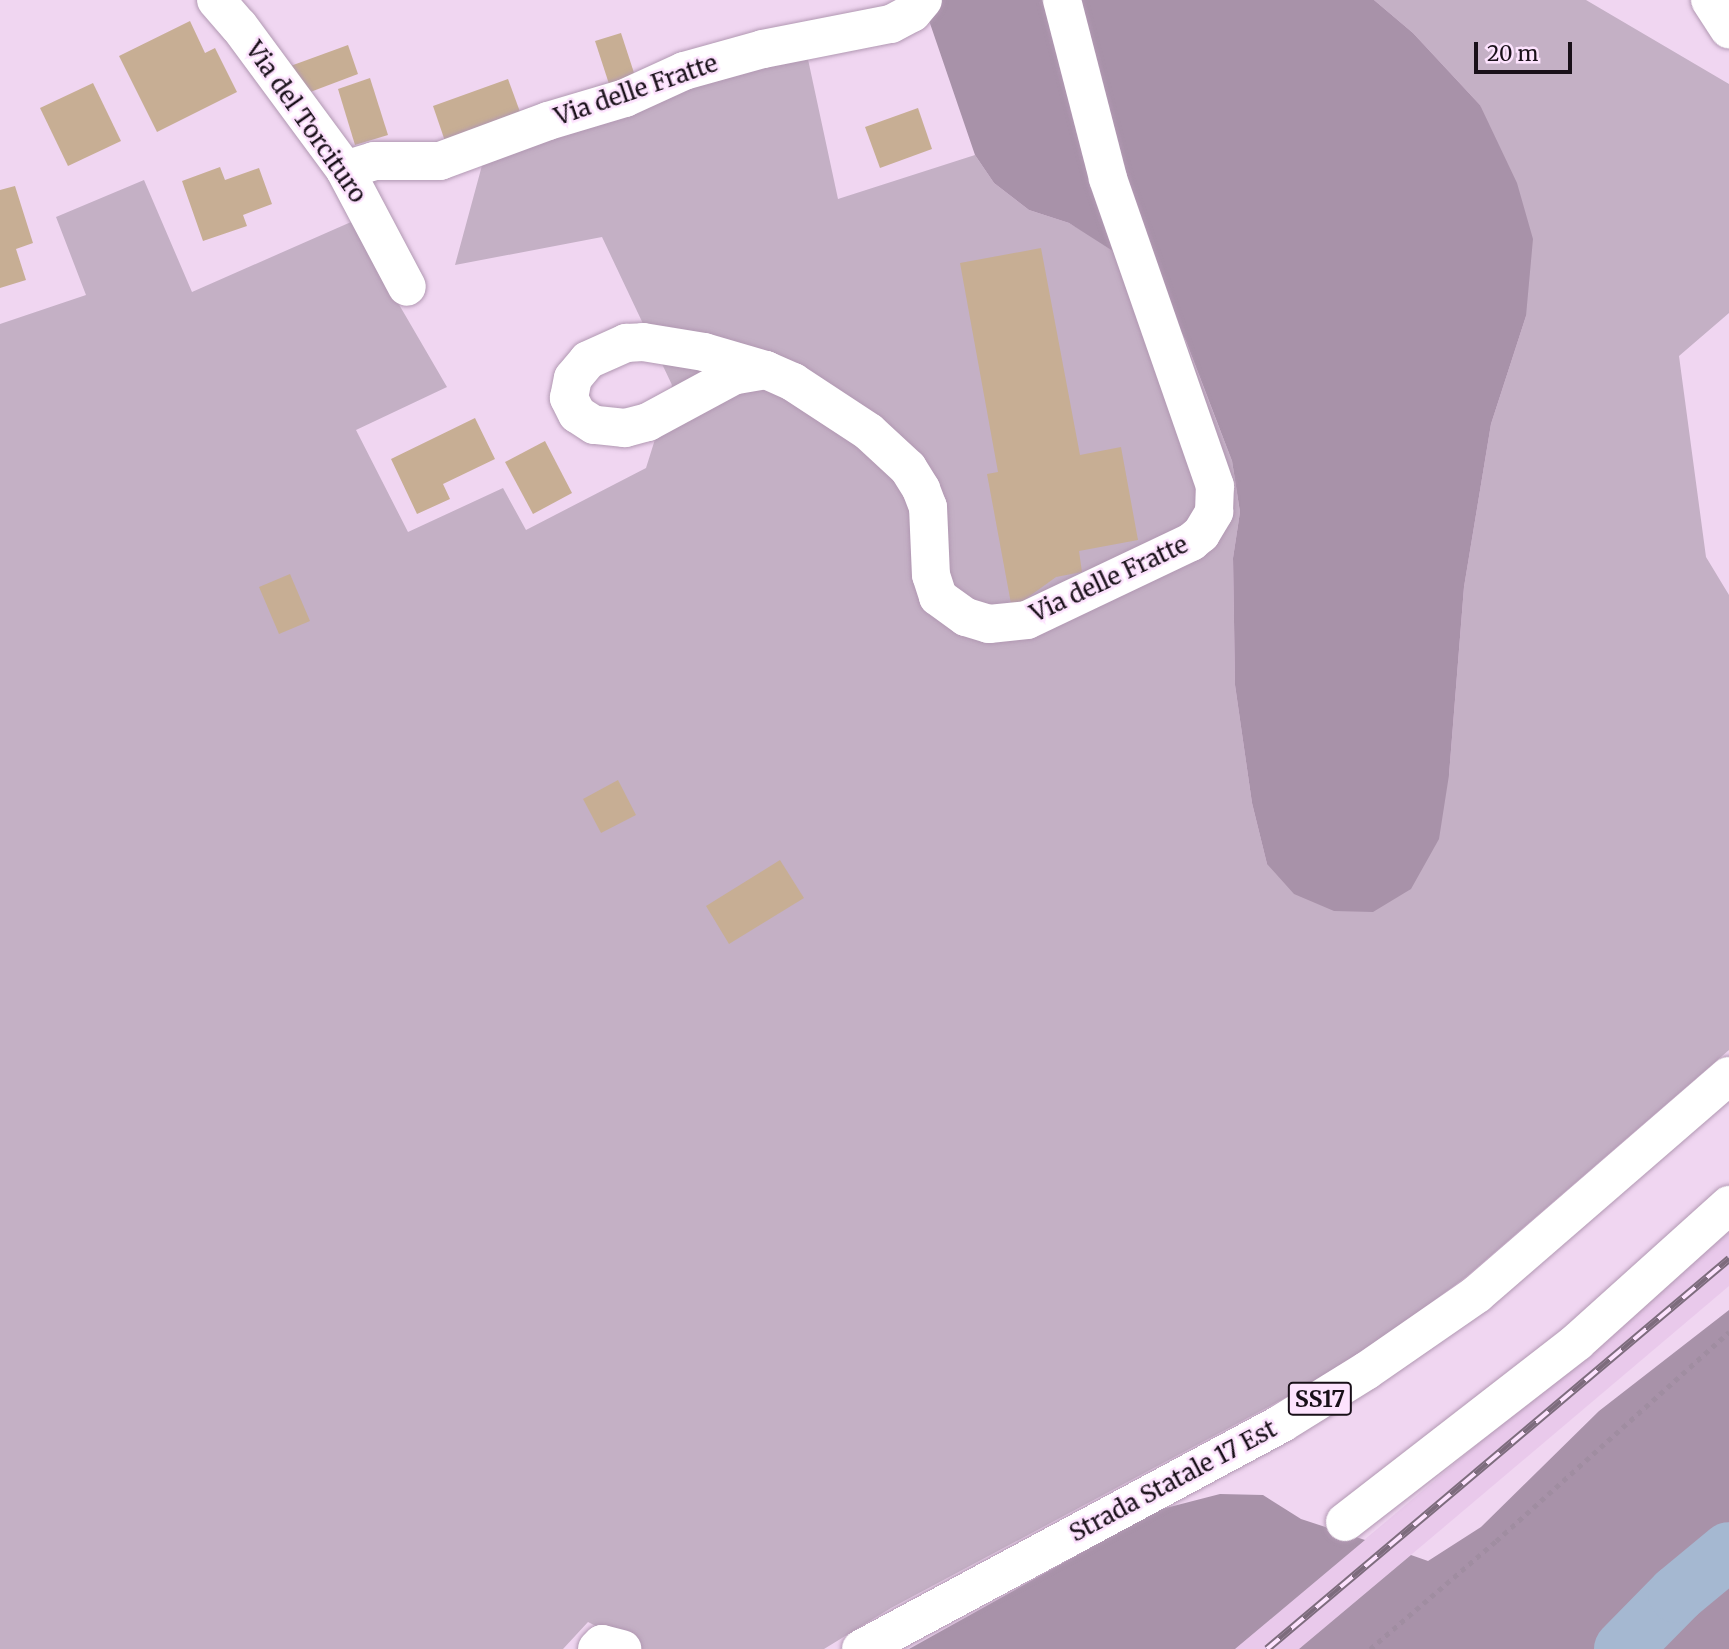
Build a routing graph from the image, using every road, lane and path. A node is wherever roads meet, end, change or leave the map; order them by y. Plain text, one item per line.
1 (216, 0) edge
2 (923, 0) edge
3 (1062, 0) edge
4 (1710, 0) edge
5 (1729, 29) edge
6 (345, 170) junction
7 (407, 287) dead end
8 (766, 370) dead end
9 (1729, 1076) edge
10 (1729, 1205) edge
11 (1729, 1332) edge
12 (1345, 1522) dead end
13 (597, 1649) edge
14 (622, 1649) edge
15 (861, 1649) edge
16 (1370, 1649) edge

1 - 6 street, Via del Torcituro
2 - 6 street, Via delle Fratte
3 - 8 street, Via delle Fratte
4 - 5 street
6 - 7 street, Via del Torcituro
9 - 15 street, Strada Statale 17 Est / SS17
10 - 12 street
11 - 16 path
13 - 14 street

